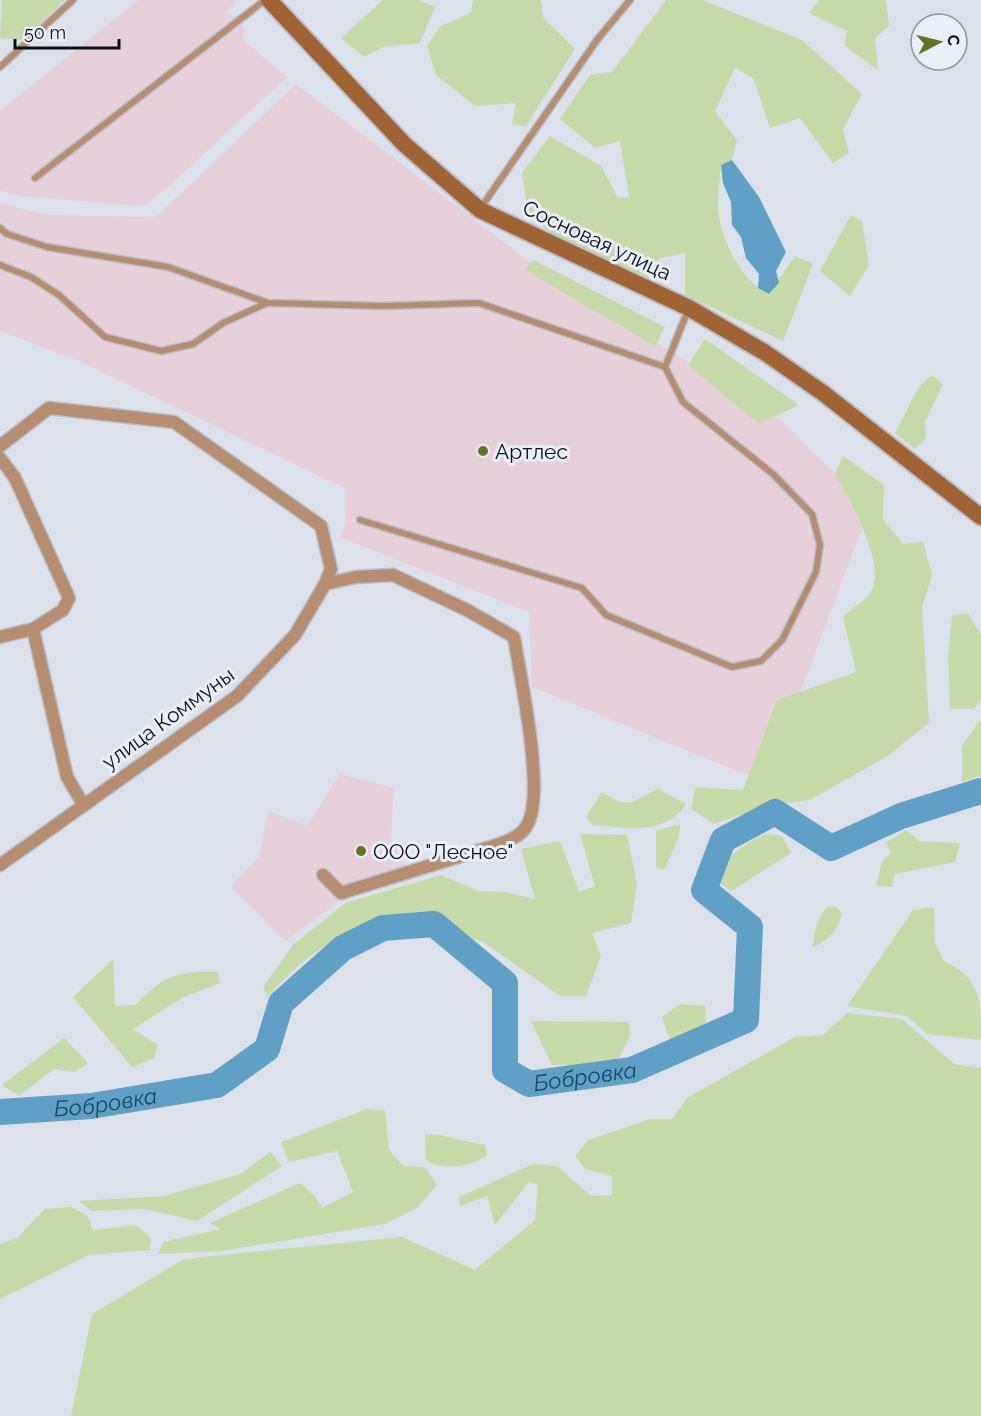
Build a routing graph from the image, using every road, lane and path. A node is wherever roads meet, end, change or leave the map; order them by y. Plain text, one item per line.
1 (73, 0) edge
2 (267, 0) edge
3 (630, 0) edge
4 (0, 67) edge
5 (34, 178) dead end
6 (480, 210) junction
7 (0, 228) edge
8 (0, 266) edge
9 (268, 303) junction
10 (689, 308) junction
11 (665, 367) junction
12 (0, 446) edge
13 (0, 458) edge
14 (981, 517) edge
15 (360, 520) dead end
16 (326, 584) junction
17 (33, 629) junction
18 (0, 638) edge
19 (83, 804) junction
20 (0, 865) edge
21 (323, 875) dead end

1 - 4 lane
2 - 5 lane
2 - 6 street, Сосновая улица
3 - 6 lane
6 - 10 street, Сосновая улица
7 - 9 lane
8 - 9 lane
9 - 11 lane
10 - 11 lane
10 - 14 street, Сосновая улица
11 - 15 lane
12 - 16 street
13 - 17 street
16 - 19 street, улица Коммуны
16 - 21 street
17 - 18 street
17 - 19 street
19 - 20 street, улица Коммуны

